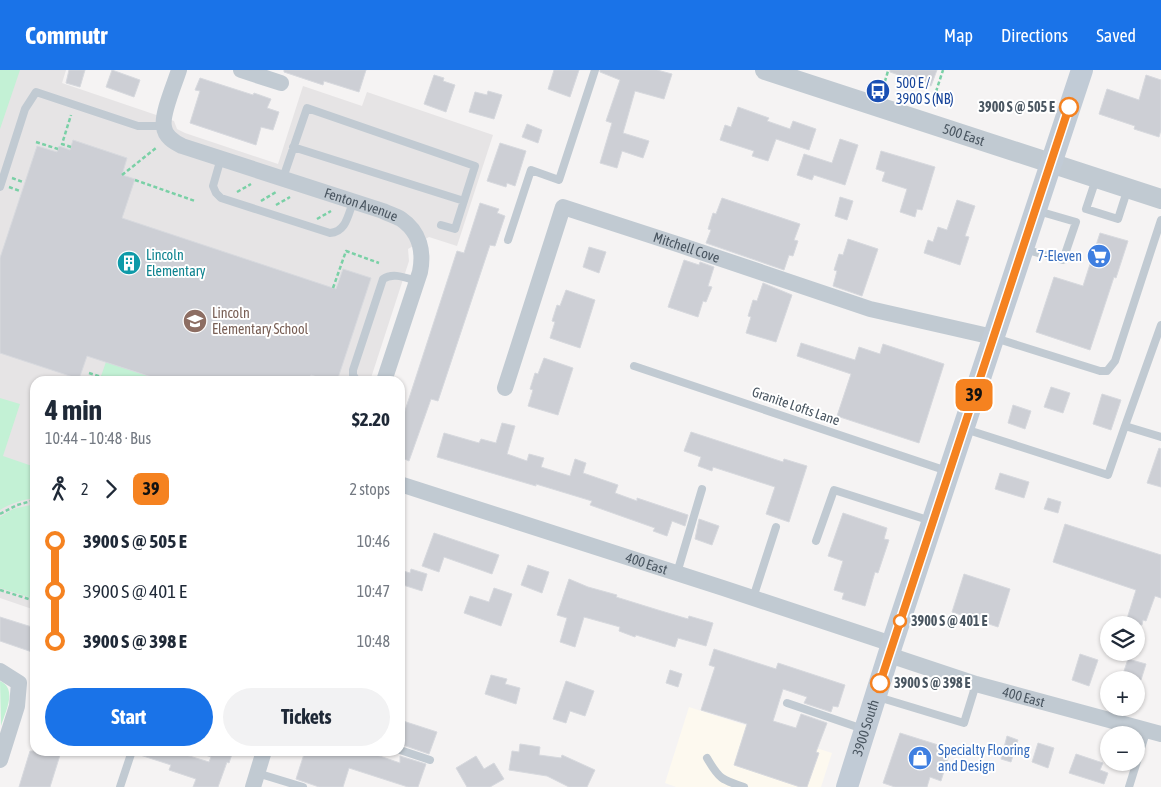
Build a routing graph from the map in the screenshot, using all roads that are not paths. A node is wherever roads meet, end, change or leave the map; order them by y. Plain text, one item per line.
1 (179, 70) edge
2 (241, 70) edge
3 (595, 70) edge
4 (765, 70) edge
5 (1082, 70) edge
6 (282, 83) dead end
7 (163, 126) junction
8 (294, 147) junction
9 (221, 158) junction
10 (1050, 163) junction
11 (283, 178) junction
12 (1096, 178) junction
13 (0, 187) edge
14 (1128, 188) junction
15 (1161, 199) edge
16 (464, 201) junction
17 (353, 202) junction
18 (1086, 209) junction
19 (1035, 210) junction
20 (1161, 220) edge
21 (1076, 222) junction
22 (441, 225) dead end
23 (508, 240) dead end
24 (1022, 248) junction
25 (417, 281) junction
26 (1161, 325) edge
27 (993, 337) junction
28 (634, 366) dead end
29 (354, 376) edge
30 (386, 376) edge
31 (505, 388) dead end
32 (1125, 426) junction
33 (963, 429) junction
34 (1161, 437) edge
35 (949, 472) junction
36 (405, 486) edge
37 (702, 489) dead end
38 (933, 522) junction
39 (776, 527) dead end
40 (816, 541) dead end
41 (677, 573) junction
42 (754, 598) junction
43 (890, 650) junction
44 (0, 671) edge
45 (976, 684) junction
46 (876, 697) junction
47 (787, 703) dead end
48 (865, 730) junction
49 (1154, 732) edge
50 (405, 752) edge
51 (130, 756) edge
52 (262, 756) edge
53 (707, 758) dead end
54 (0, 760) edge
55 (430, 760) dead end
56 (255, 780) edge
57 (120, 787) edge
58 (303, 787) edge
59 (744, 787) edge
60 (847, 787) edge
61 (1129, 787) edge

1 - 7 street
2 - 6 street
3 - 23 lane
4 - 10 street, 500 East
5 - 10 main road, 3900 South
7 - 9 street, Fenton Avenue
7 - 13 lane
8 - 11 lane
8 - 16 lane
8 - 16 lane
9 - 11 street, Fenton Avenue
9 - 17 lane
10 - 12 street, 500 East
10 - 19 main road, 3900 South
11 - 17 street, Fenton Avenue
12 - 14 street, 500 East
12 - 18 lane
14 - 15 street, 500 East
14 - 18 lane
16 - 22 lane
17 - 25 street, Fenton Avenue
18 - 21 lane
19 - 21 lane
19 - 24 main road, 3900 South
20 - 27 lane
21 - 24 lane
24 - 27 main road, 3900 South
25 - 29 lane
25 - 30 street, Fenton Avenue
26 - 32 lane
27 - 31 street, Mitchell Cove
27 - 33 main road, 3900 South
28 - 35 lane, Granite Lofts Lane
32 - 33 lane
32 - 34 lane
33 - 35 main road, 3900 South
35 - 38 main road, 3900 South
36 - 41 street, 400 East
37 - 41 lane
38 - 40 lane
38 - 43 main road, 3900 South
39 - 42 lane
41 - 42 street, 400 East
42 - 43 street, 400 East
43 - 45 street, 400 East
43 - 46 main road, 3900 South
44 - 54 street
45 - 46 lane
45 - 49 street, 400 East
46 - 48 main road, 3900 South
47 - 48 lane
48 - 60 main road, 3900 South
49 - 61 lane
50 - 55 lane
51 - 57 lane
52 - 56 street
53 - 59 lane
56 - 58 lane

